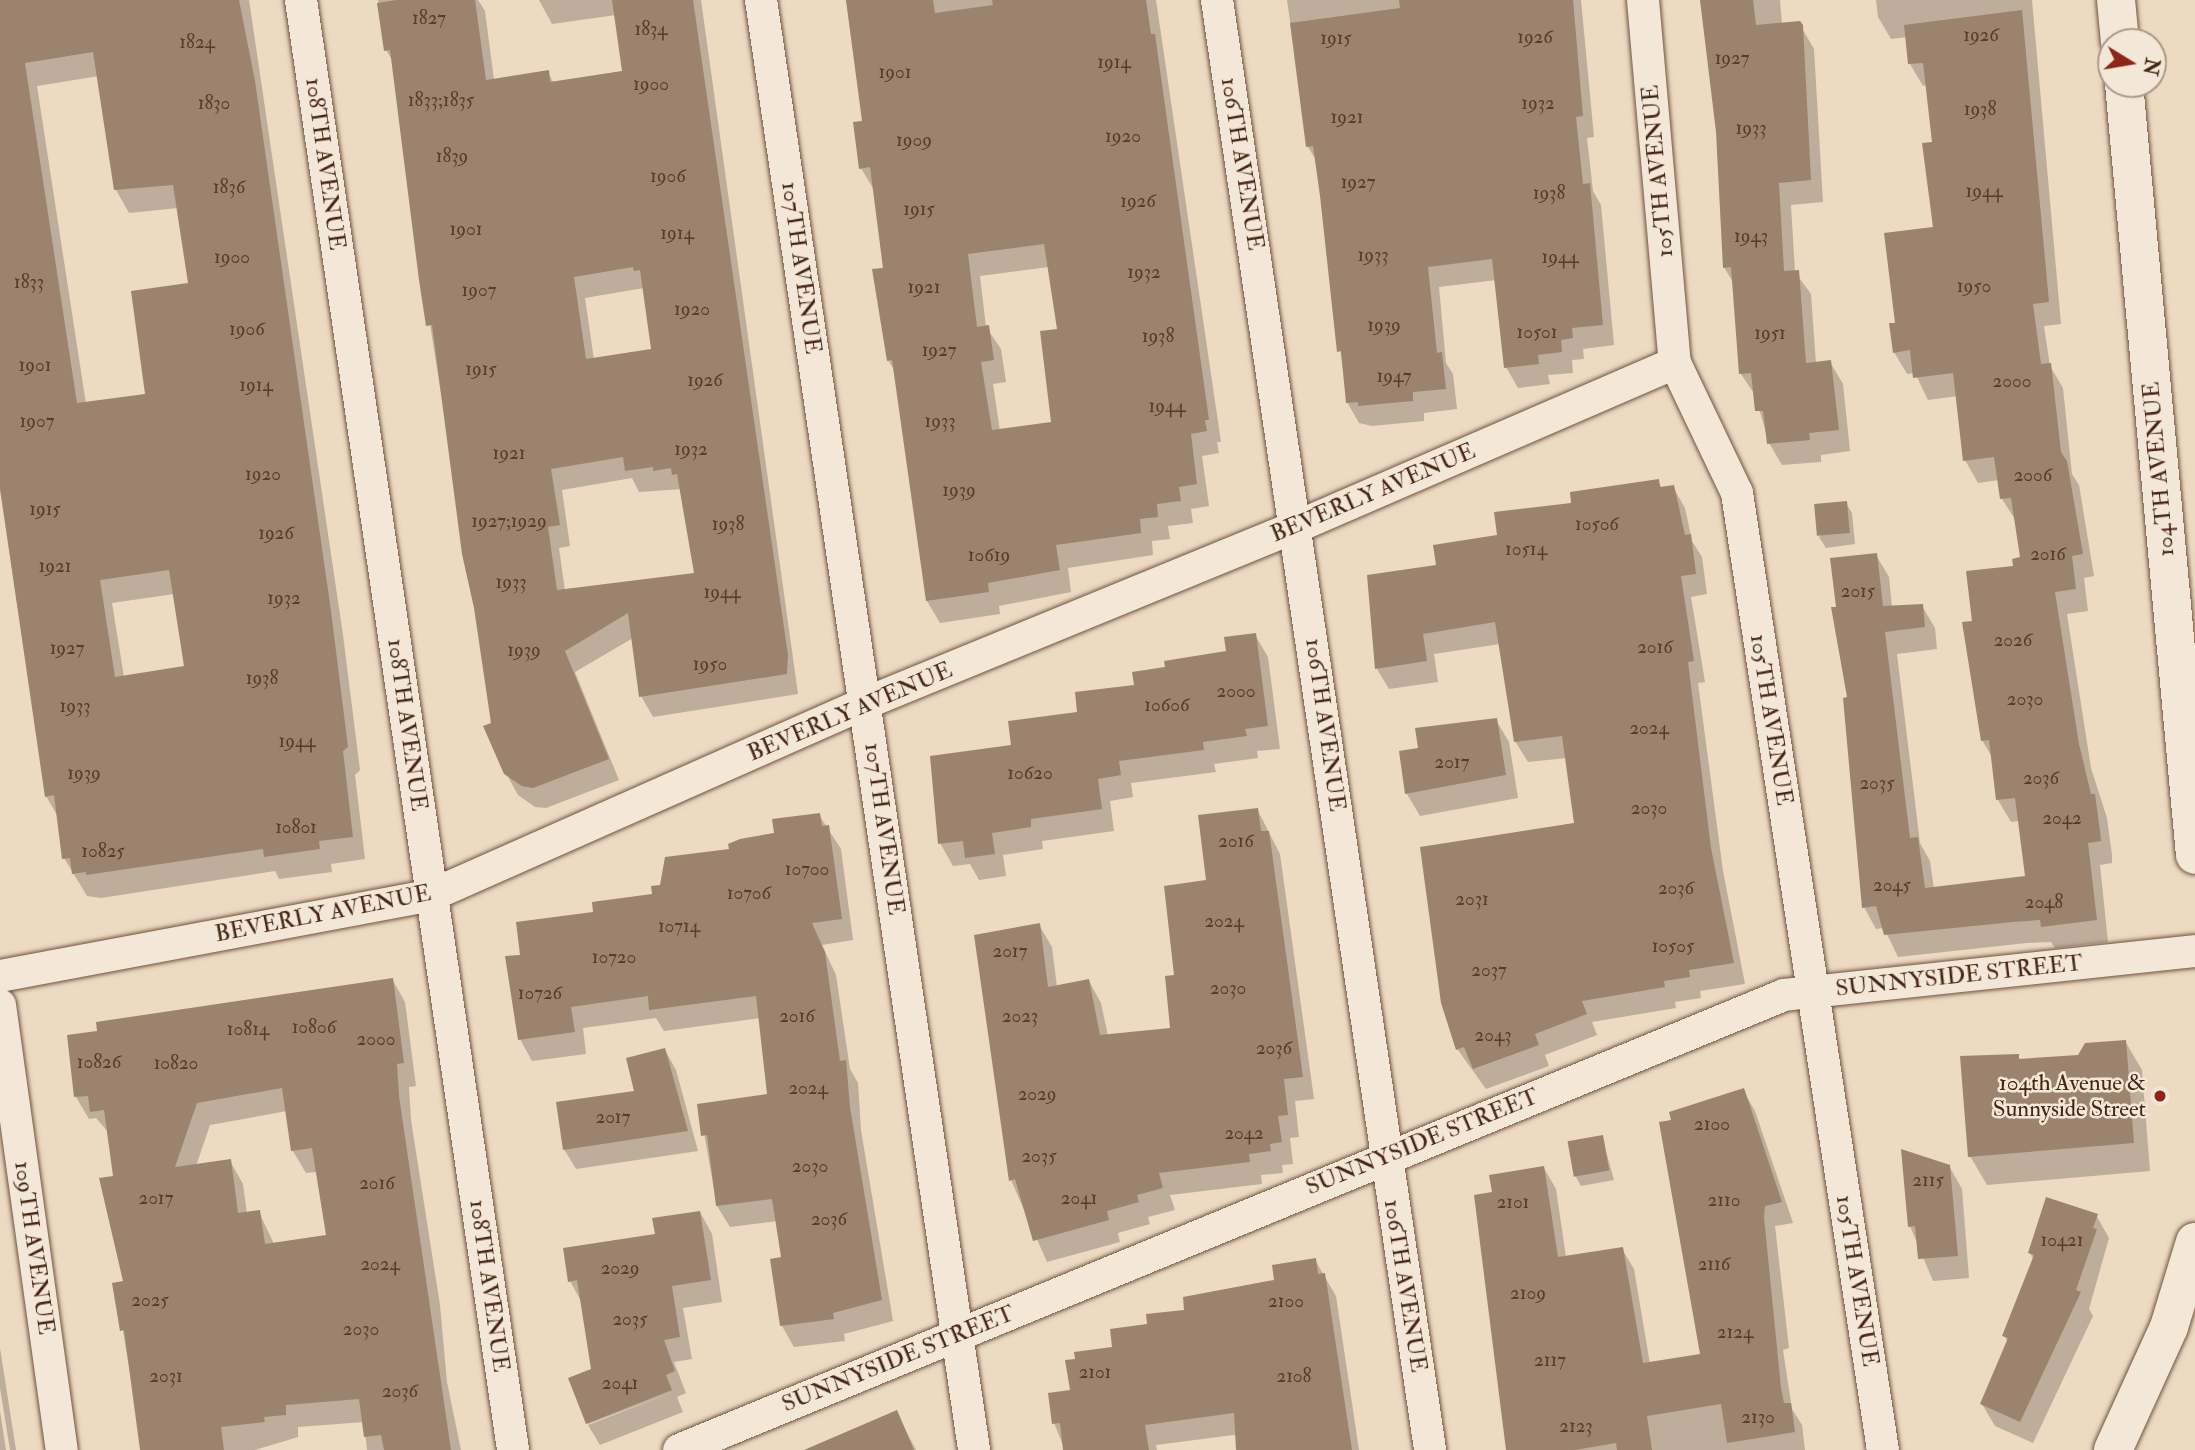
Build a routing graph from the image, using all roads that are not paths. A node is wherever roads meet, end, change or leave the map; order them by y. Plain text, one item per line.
1 (300, 0) edge
2 (761, 0) edge
3 (1217, 0) edge
4 (1643, 0) edge
5 (2116, 0) edge
6 (2119, 28) edge
7 (2125, 98) edge
8 (1675, 363) junction
9 (1296, 527) junction
10 (866, 703) junction
11 (2195, 855) edge
12 (432, 895) junction
13 (2195, 951) edge
14 (0, 976) edge
15 (1812, 992) junction
16 (0, 1005) edge
17 (1385, 1155) junction
18 (2195, 1242) edge
19 (956, 1336) junction
20 (62, 1450) edge
21 (513, 1450) edge
22 (679, 1450) edge
23 (974, 1450) edge
24 (1430, 1450) edge
25 (1883, 1450) edge
26 (2113, 1450) edge

1 - 12 street, 108TH AVENUE
2 - 10 street, 107TH AVENUE
3 - 9 street, 106TH AVENUE
4 - 8 street, 105TH AVENUE
5 - 6 street
7 - 11 street, 104TH AVENUE
8 - 9 street, BEVERLY AVENUE
8 - 15 street, 105TH AVENUE
9 - 10 street, BEVERLY AVENUE
9 - 17 street, 106TH AVENUE
10 - 12 street, BEVERLY AVENUE
10 - 19 street, 107TH AVENUE
12 - 14 street, BEVERLY AVENUE
12 - 21 street, 108TH AVENUE
13 - 15 street, SUNNYSIDE STREET
15 - 17 street, SUNNYSIDE STREET
15 - 25 street, 105TH AVENUE
16 - 20 street, 109TH AVENUE
17 - 19 street, SUNNYSIDE STREET
17 - 24 street, 106TH AVENUE
18 - 26 street
19 - 22 street, SUNNYSIDE STREET
19 - 23 street, 107TH AVENUE

